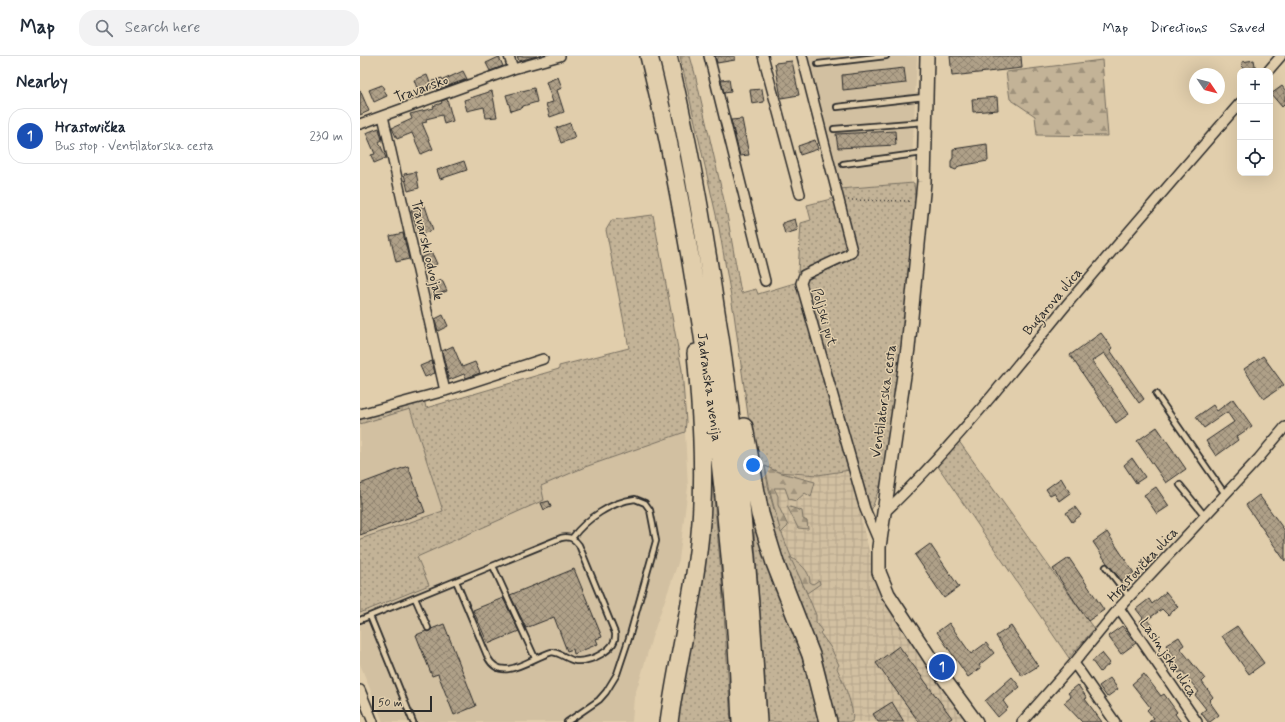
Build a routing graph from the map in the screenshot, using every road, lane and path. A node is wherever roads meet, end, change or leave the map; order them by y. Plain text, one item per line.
1 (509, 56) edge
2 (560, 56) edge
3 (649, 56) edge
4 (668, 56) edge
5 (709, 56) edge
6 (763, 56) edge
7 (802, 56) edge
8 (886, 56) edge
9 (927, 56) edge
10 (1281, 56) edge
11 (818, 64) dead end
12 (1271, 68) edge
13 (513, 69) junction
14 (926, 97) junction
15 (1239, 104) edge
16 (837, 107) dead end
17 (383, 116) junction
18 (925, 122) junction
19 (360, 124) edge
20 (685, 126) junction
21 (834, 129) dead end
22 (925, 152) junction
23 (843, 164) dead end
24 (800, 194) dead end
25 (838, 196) junction
26 (922, 202) junction
27 (684, 225) junction
28 (765, 281) dead end
29 (543, 360) dead end
30 (445, 391) junction
31 (1156, 394) dead end
32 (360, 414) edge
33 (1285, 427) edge
34 (1180, 486) dead end
35 (1225, 494) junction
36 (883, 514) junction
37 (1205, 516) junction
38 (572, 538) junction
39 (879, 542) junction
40 (493, 566) junction
41 (1106, 567) dead end
42 (456, 581) junction
43 (1129, 597) junction
44 (415, 598) junction
45 (1119, 608) junction
46 (370, 616) junction
47 (360, 620) edge
48 (428, 628) dead end
49 (535, 658) junction
50 (1074, 663) junction
51 (360, 690) edge
52 (373, 722) edge
53 (413, 722) edge
54 (567, 722) edge
55 (669, 722) edge
56 (741, 722) edge
57 (758, 722) edge
58 (828, 722) edge
59 (976, 722) edge
60 (1022, 722) edge
61 (1115, 722) edge
62 (1197, 722) edge

1 - 13 street
2 - 13 street, Travarsko
3 - 27 highway, Jadranska avenija
4 - 20 highway, Jadranska avenija
5 - 28 street
6 - 24 street
7 - 25 street, Poljski put
8 - 11 lane
9 - 14 main road, Ventilatorska cesta
10 - 12 street
13 - 17 street, Travarsko
14 - 16 lane
14 - 18 main road, Ventilatorska cesta
15 - 36 street, Bugarova ulica
17 - 19 street, Travarsko
17 - 30 street, Travarski odvojak
18 - 21 lane
18 - 22 main road, Ventilatorska cesta
20 - 57 highway, Jadranska avenija
20 - 58 highway
22 - 23 lane
22 - 26 main road, Ventilatorska cesta
25 - 26 path
25 - 39 street, Poljski put
26 - 36 main road, Ventilatorska cesta
27 - 55 highway
27 - 56 highway, Jadranska avenija
29 - 30 street
30 - 32 street
31 - 35 lane
33 - 35 street, Hrastovička ulica
34 - 37 lane
35 - 37 street, Hrastovička ulica
36 - 39 main road, Ventilatorska cesta
37 - 43 street, Hrastovička ulica
38 - 40 lane
38 - 49 lane
38 - 54 lane
39 - 59 main road, Ventilatorska cesta
40 - 42 lane
40 - 49 lane
41 - 43 lane
42 - 44 lane
42 - 49 lane
43 - 45 street, Hrastovička ulica
44 - 46 lane
44 - 48 lane
45 - 50 street, Hrastovička ulica
45 - 62 street, Lasinjska ulica
46 - 47 lane
46 - 53 lane
50 - 60 street, Hrastovička ulica
50 - 61 street
51 - 52 street

